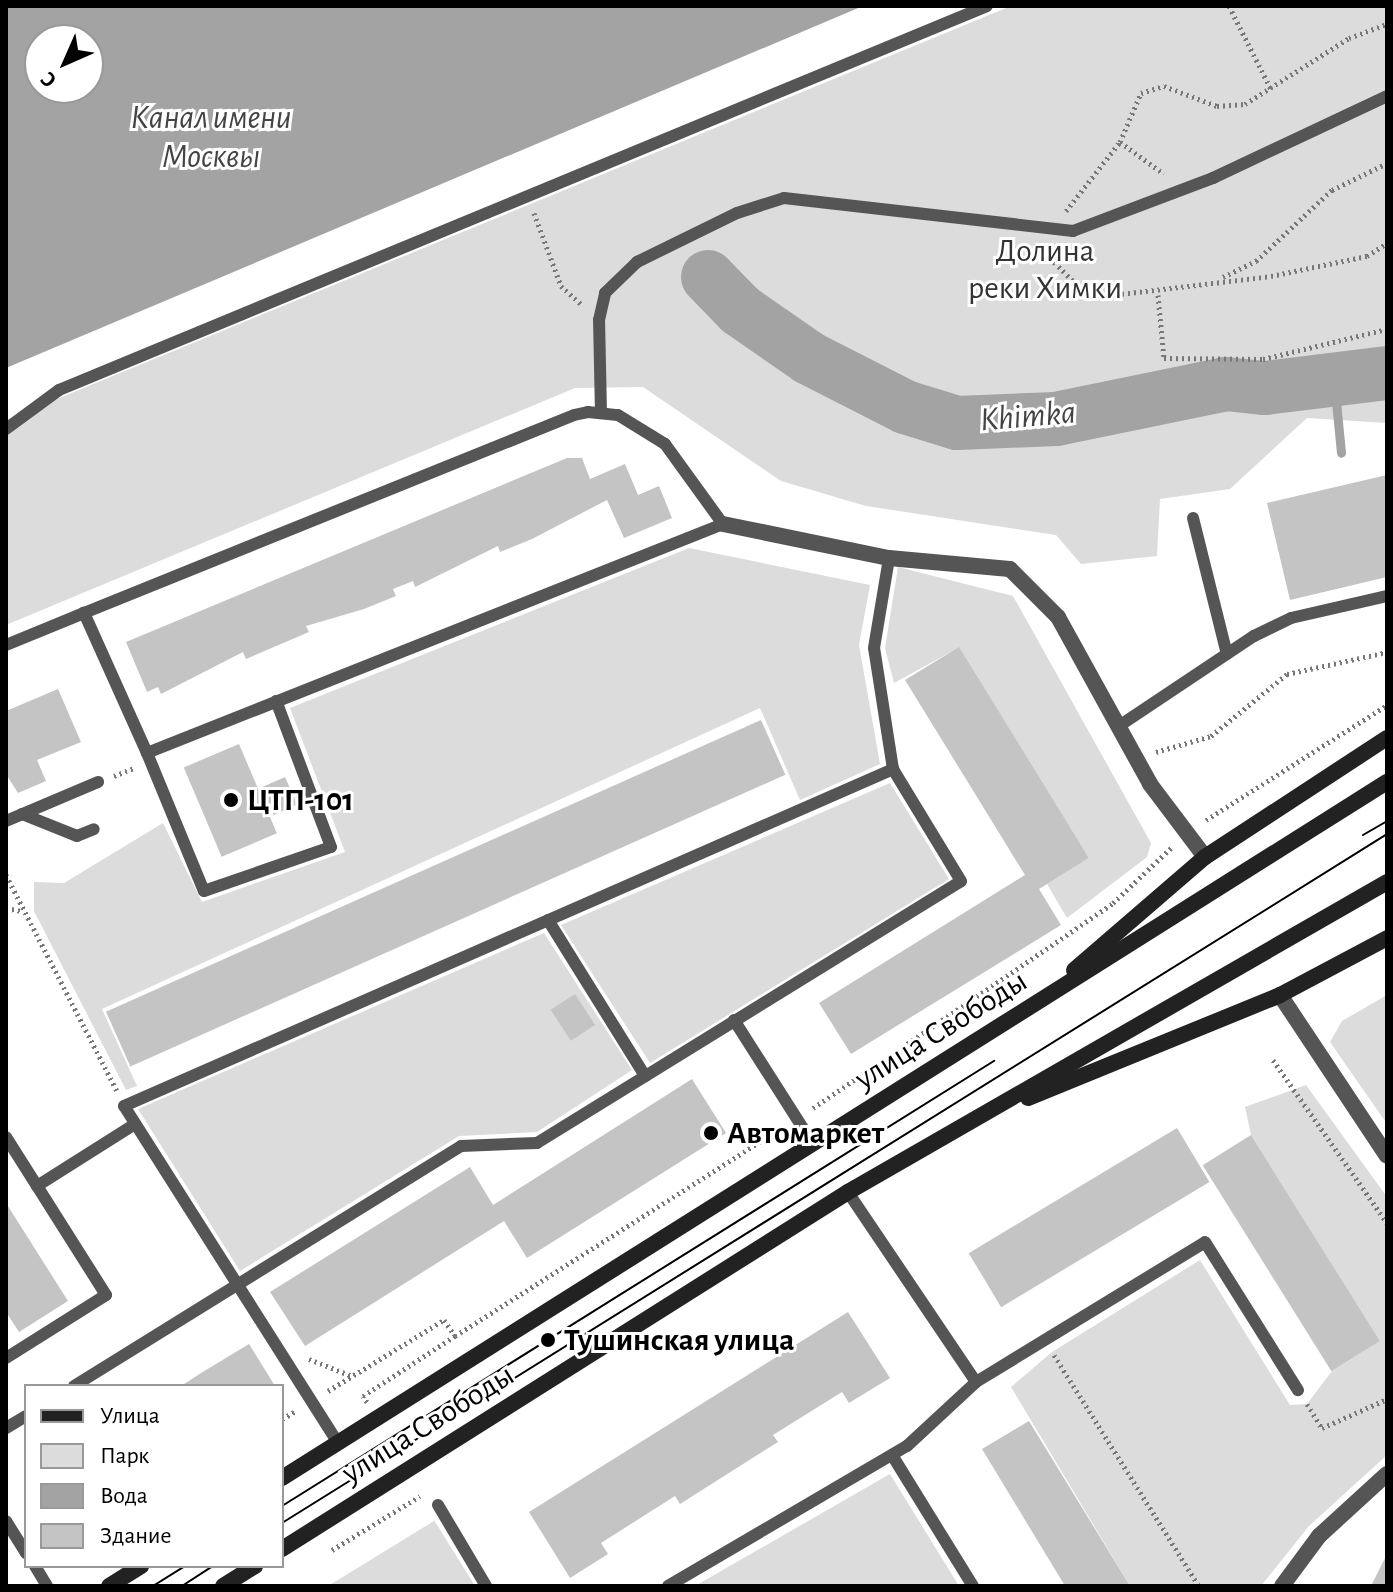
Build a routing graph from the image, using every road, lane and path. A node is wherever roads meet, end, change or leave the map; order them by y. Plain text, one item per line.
1 (987, 6) edge
2 (1229, 6) edge
3 (1387, 24) edge
4 (1272, 91) junction
5 (1387, 96) edge
6 (1120, 142) junction
7 (1387, 163) edge
8 (1177, 194) junction
9 (529, 197) junction
10 (1050, 231) junction
11 (1387, 243) edge
12 (1219, 279) junction
13 (1158, 295) junction
14 (599, 320) junction
15 (1387, 329) edge
16 (601, 413) junction
17 (6, 429) edge
18 (1193, 518) dead end
19 (723, 524) junction
20 (889, 558) junction
21 (1387, 596) edge
22 (84, 613) junction
23 (6, 645) edge
24 (1387, 652) edge
25 (1227, 654) junction
26 (276, 701) junction
27 (1387, 705) edge
28 (1119, 726) junction
29 (1387, 738) edge
30 (147, 753) junction
31 (1140, 764) junction
32 (893, 769) junction
33 (98, 782) dead end
34 (1387, 782) edge
35 (22, 814) junction
36 (6, 821) edge
37 (94, 829) dead end
38 (1186, 834) junction
39 (1205, 857) junction
40 (6, 875) edge
41 (1387, 882) edge
42 (6, 908) edge
43 (22, 911) junction
44 (548, 920) junction
45 (1387, 938) edge
46 (1280, 995) junction
47 (1039, 1001) junction
48 (734, 1020) junction
49 (1273, 1060) dead end
50 (645, 1076) junction
51 (125, 1106) junction
52 (993, 1111) junction
53 (797, 1118) junction
54 (135, 1124) junction
55 (6, 1137) edge
56 (813, 1144) junction
57 (1387, 1156) edge
58 (37, 1186) junction
59 (848, 1192) junction
60 (1387, 1223) edge
61 (238, 1286) junction
62 (455, 1336) junction
63 (1044, 1340) junction
64 (277, 1347) junction
65 (6, 1358) edge
66 (353, 1376) junction
67 (976, 1382) junction
68 (77, 1384) edge
69 (1298, 1390) joint
70 (317, 1397) dead end
71 (1387, 1399) edge
72 (306, 1405) dead end
73 (371, 1408) dead end
74 (24, 1417) edge
75 (284, 1418) edge
76 (6, 1428) edge
77 (338, 1443) junction
78 (892, 1455) junction
79 (1387, 1474) edge
80 (284, 1477) edge
81 (417, 1481) dead end
82 (438, 1505) dead end
83 (6, 1521) edge
84 (284, 1548) edge
85 (24, 1550) edge
86 (332, 1550) dead end
87 (36, 1568) edge
88 (138, 1568) edge
89 (252, 1568) edge
90 (47, 1586) edge
91 (109, 1586) edge
92 (223, 1586) edge
93 (486, 1586) edge
94 (668, 1586) edge
95 (973, 1586) edge
96 (1199, 1586) edge
97 (1282, 1586) edge

1 - 9 lane
2 - 4 path
3 - 4 path
4 - 6 path
5 - 8 lane
6 - 8 path
6 - 10 path
7 - 12 path
8 - 10 lane
9 - 14 path
9 - 17 lane
10 - 13 path
10 - 14 lane
11 - 12 path
12 - 13 path
13 - 15 path
14 - 16 lane
16 - 19 lane
16 - 22 lane
18 - 25 lane
19 - 20 street
19 - 26 lane
20 - 28 street
20 - 32 lane
21 - 25 lane
22 - 23 lane
22 - 30 lane
24 - 31 path
25 - 28 lane
26 - 30 lane
26 - 30 lane
27 - 38 path
28 - 31 street
29 - 39 main road
31 - 38 street
32 - 44 lane
32 - 48 lane
33 - 35 lane
34 - 47 main road, улица Свободы
35 - 36 lane
35 - 37 lane
38 - 39 street
38 - 53 path
39 - 47 main road
40 - 43 path
41 - 52 main road, улица Свободы
42 - 43 path
43 - 51 path
44 - 50 lane
44 - 51 lane
45 - 46 main road
46 - 52 main road
46 - 57 street
47 - 56 main road, улица Свободы
48 - 50 lane
48 - 53 lane
49 - 60 path
50 - 61 lane
51 - 54 lane
52 - 59 main road, улица Свободы
53 - 56 lane
53 - 62 path
54 - 58 lane
54 - 61 lane
55 - 58 lane
56 - 77 main road, улица Свободы
58 - 65 lane
59 - 67 lane
59 - 84 main road, улица Свободы
61 - 64 lane
61 - 68 lane
62 - 66 path
62 - 73 path
63 - 67 lane
63 - 69 lane
63 - 96 path
64 - 66 path
64 - 77 lane
66 - 70 path
67 - 78 lane
69 - 71 path
72 - 75 path
74 - 76 lane
77 - 80 main road, улица Свободы
78 - 94 lane
78 - 95 lane
79 - 97 street
81 - 86 path
82 - 93 lane
83 - 85 lane
87 - 90 lane
88 - 91 main road
89 - 92 main road

